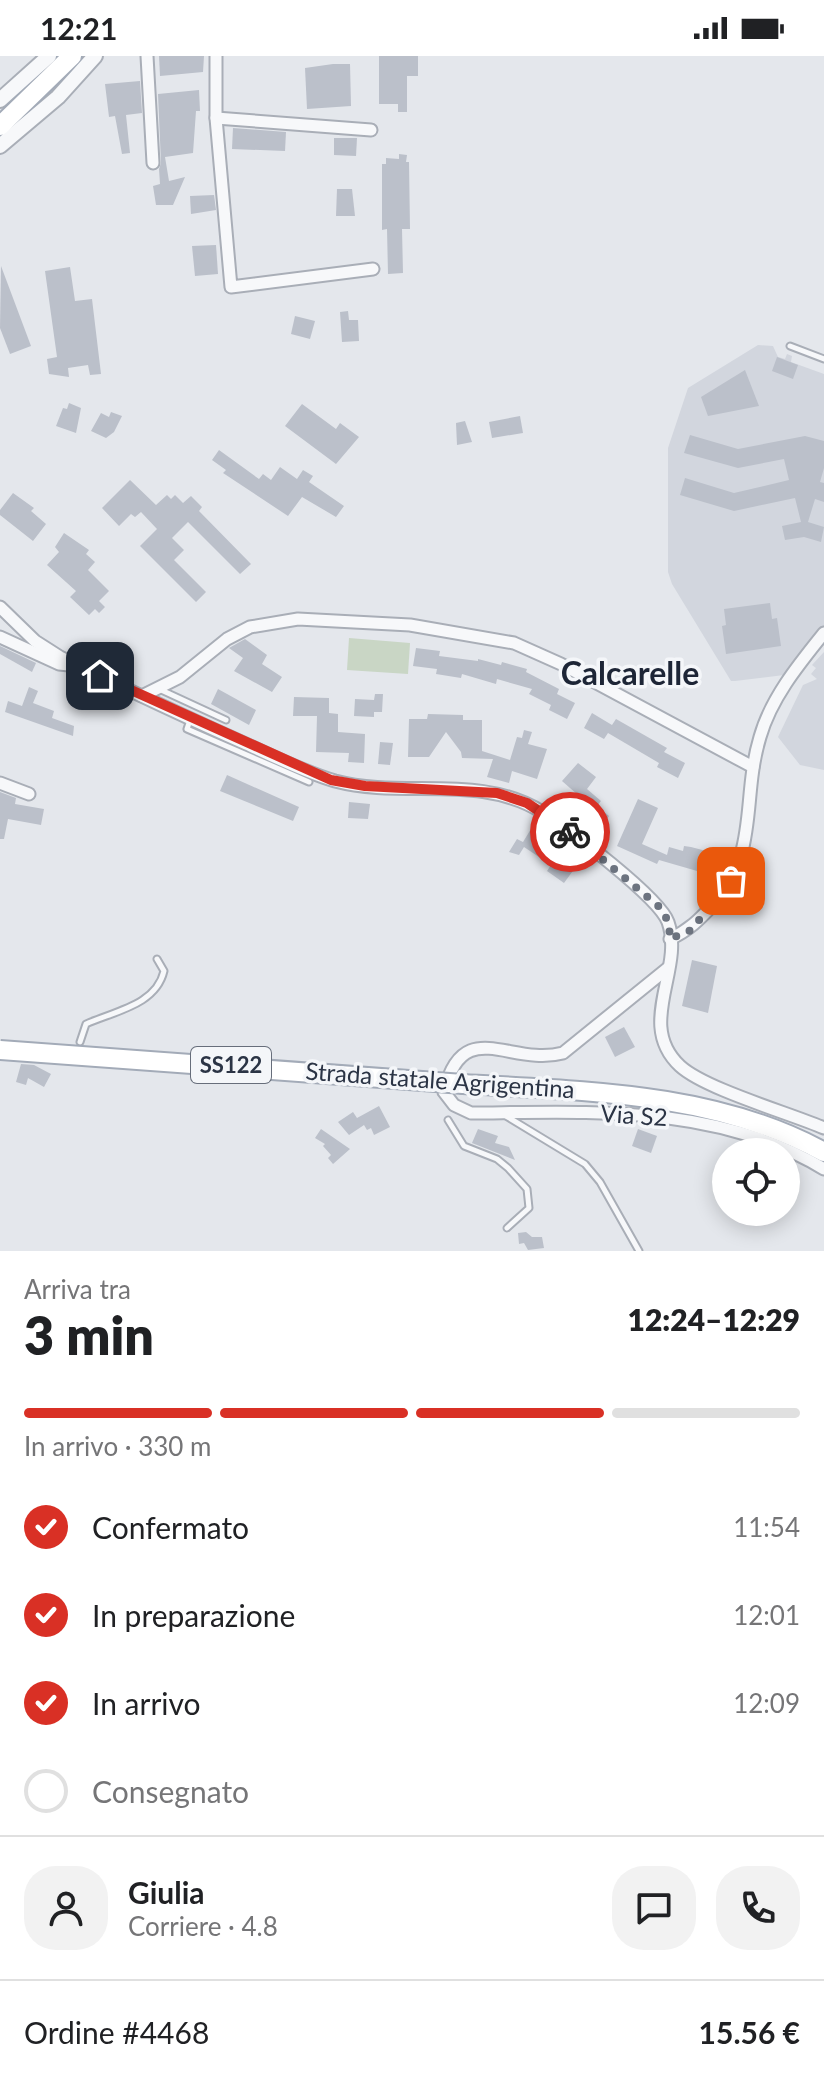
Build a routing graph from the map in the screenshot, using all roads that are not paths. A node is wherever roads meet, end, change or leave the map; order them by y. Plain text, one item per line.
1 (49, 56) edge
2 (72, 56) edge
3 (95, 56) edge
4 (147, 56) edge
5 (216, 56) edge
6 (0, 98) edge
7 (216, 118) junction
8 (0, 126) edge
9 (371, 130) dead end
10 (0, 146) edge
11 (153, 163) dead end
12 (373, 269) dead end
13 (790, 346) dead end
14 (824, 359) edge
15 (2, 613) edge
16 (824, 633) edge
17 (0, 637) edge
18 (79, 666) junction
19 (159, 688) junction
20 (142, 696) junction
21 (226, 720) dead end
22 (243, 748) junction
23 (753, 767) junction
24 (309, 782) dead end
25 (0, 783) edge
26 (29, 794) dead end
27 (670, 939) junction
28 (157, 959) dead end
29 (668, 968) junction
30 (80, 1042) dead end
31 (0, 1050) edge
32 (501, 1113) junction
33 (448, 1120) dead end
34 (824, 1128) edge
35 (824, 1152) edge
36 (824, 1169) edge
37 (507, 1228) dead end
38 (639, 1251) edge

1 - 6 street
2 - 8 main road
3 - 10 street
4 - 11 street
5 - 7 street
7 - 9 street
7 - 12 street
13 - 14 lane
15 - 18 street
16 - 23 street
17 - 18 street
18 - 20 street
19 - 20 street
19 - 21 lane
19 - 23 street
20 - 22 street
22 - 24 lane
22 - 27 street
23 - 27 street
25 - 26 street
27 - 29 street
28 - 30 lane
29 - 32 street, Via S2
29 - 34 street
31 - 35 main road, Strada statale Agrigentina / SS122, bridge
32 - 36 street, Via S2
32 - 38 lane
33 - 37 lane

